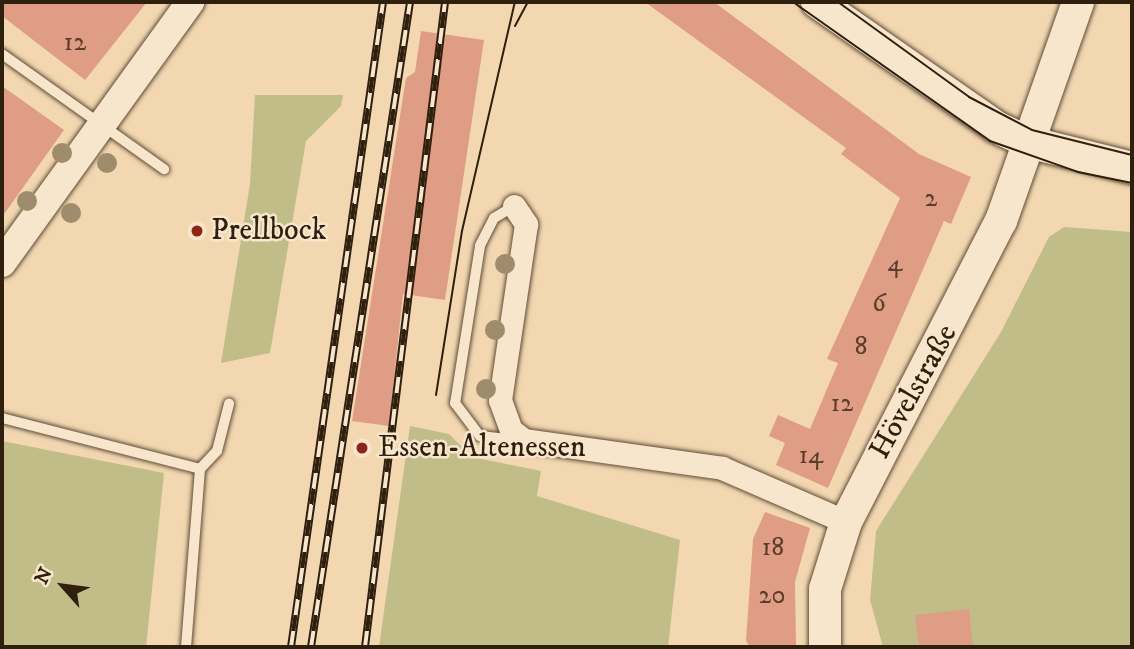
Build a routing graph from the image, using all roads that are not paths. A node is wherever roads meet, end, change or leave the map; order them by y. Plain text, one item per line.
1 (190, 2) edge
2 (817, 2) edge
3 (1078, 2) edge
4 (2, 54) edge
5 (100, 125) junction
6 (1028, 142) junction
7 (1132, 168) edge
8 (164, 169) dead end
9 (514, 206) joint
10 (2, 263) edge
11 (229, 404) dead end
12 (2, 418) edge
13 (524, 440) junction
14 (200, 469) junction
15 (846, 522) junction
16 (186, 647) edge
17 (825, 647) edge

1 - 5 street
2 - 6 main road
3 - 6 main road, Hövelstraße
4 - 5 lane
5 - 8 lane
5 - 10 street
6 - 7 main road
6 - 15 main road, Hövelstraße
9 - 13 street
9 - 13 lane
11 - 14 lane
12 - 14 lane
13 - 15 street
14 - 16 lane
15 - 17 main road, Hövelstraße

